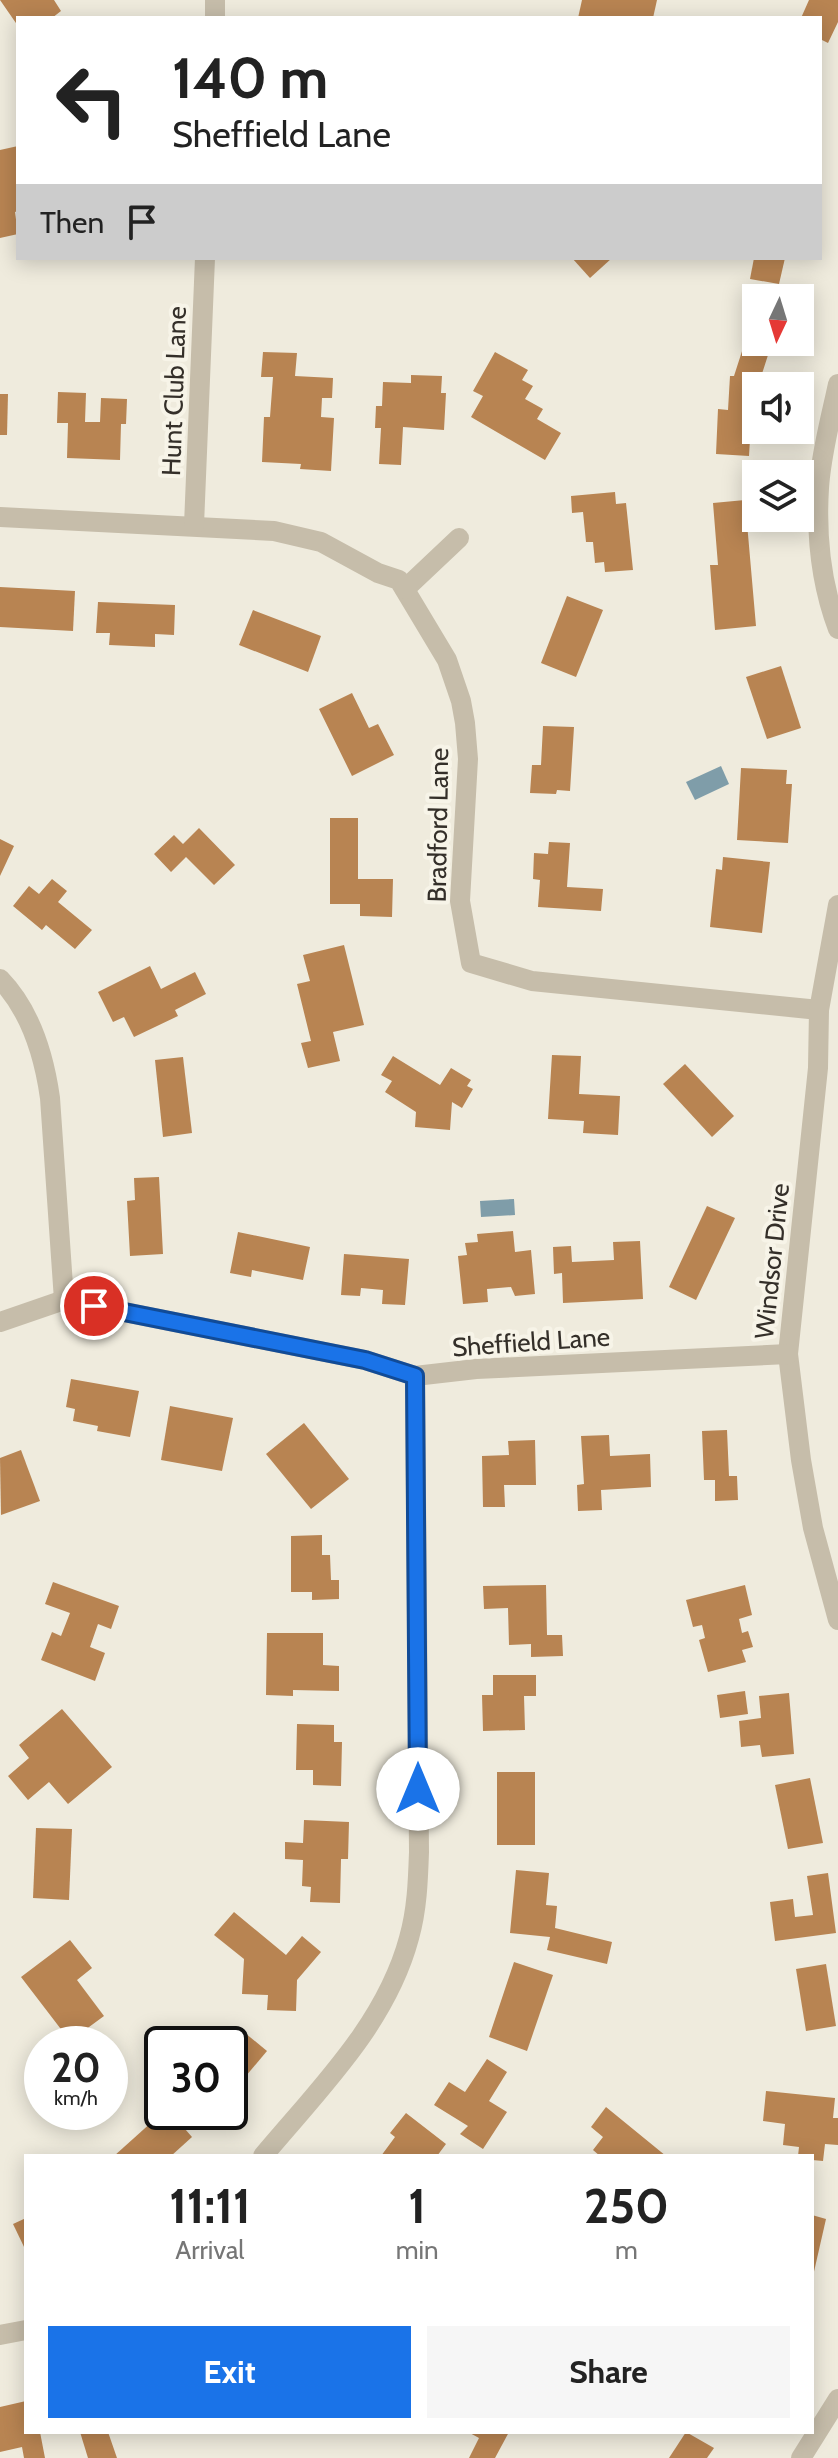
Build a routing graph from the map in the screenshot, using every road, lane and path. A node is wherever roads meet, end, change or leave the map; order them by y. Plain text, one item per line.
1 (205, 260) edge
2 (838, 384) edge
3 (0, 517) edge
4 (194, 525) junction
5 (459, 538) dead end
6 (405, 589) junction
7 (838, 629) edge
8 (838, 905) edge
9 (0, 979) edge
10 (819, 1010) junction
11 (64, 1300) junction
12 (0, 1322) edge
13 (788, 1354) junction
14 (415, 1376) junction
15 (838, 1620) edge
16 (265, 2154) edge
17 (24, 2330) edge
18 (0, 2335) edge
19 (838, 2399) edge
20 (801, 2458) edge

1 - 4 street, Hunt Club Lane
2 - 7 street
3 - 4 street, Bradford Lane
4 - 6 street, Bradford Lane
5 - 6 street
6 - 10 street, Bradford Lane
8 - 10 street, Windsor Drive
9 - 11 street
10 - 13 street, Windsor Drive
11 - 12 street
11 - 14 street, Sheffield Lane
13 - 14 street, Sheffield Lane
13 - 15 street, Windsor Drive
14 - 16 street
17 - 18 street
19 - 20 street

